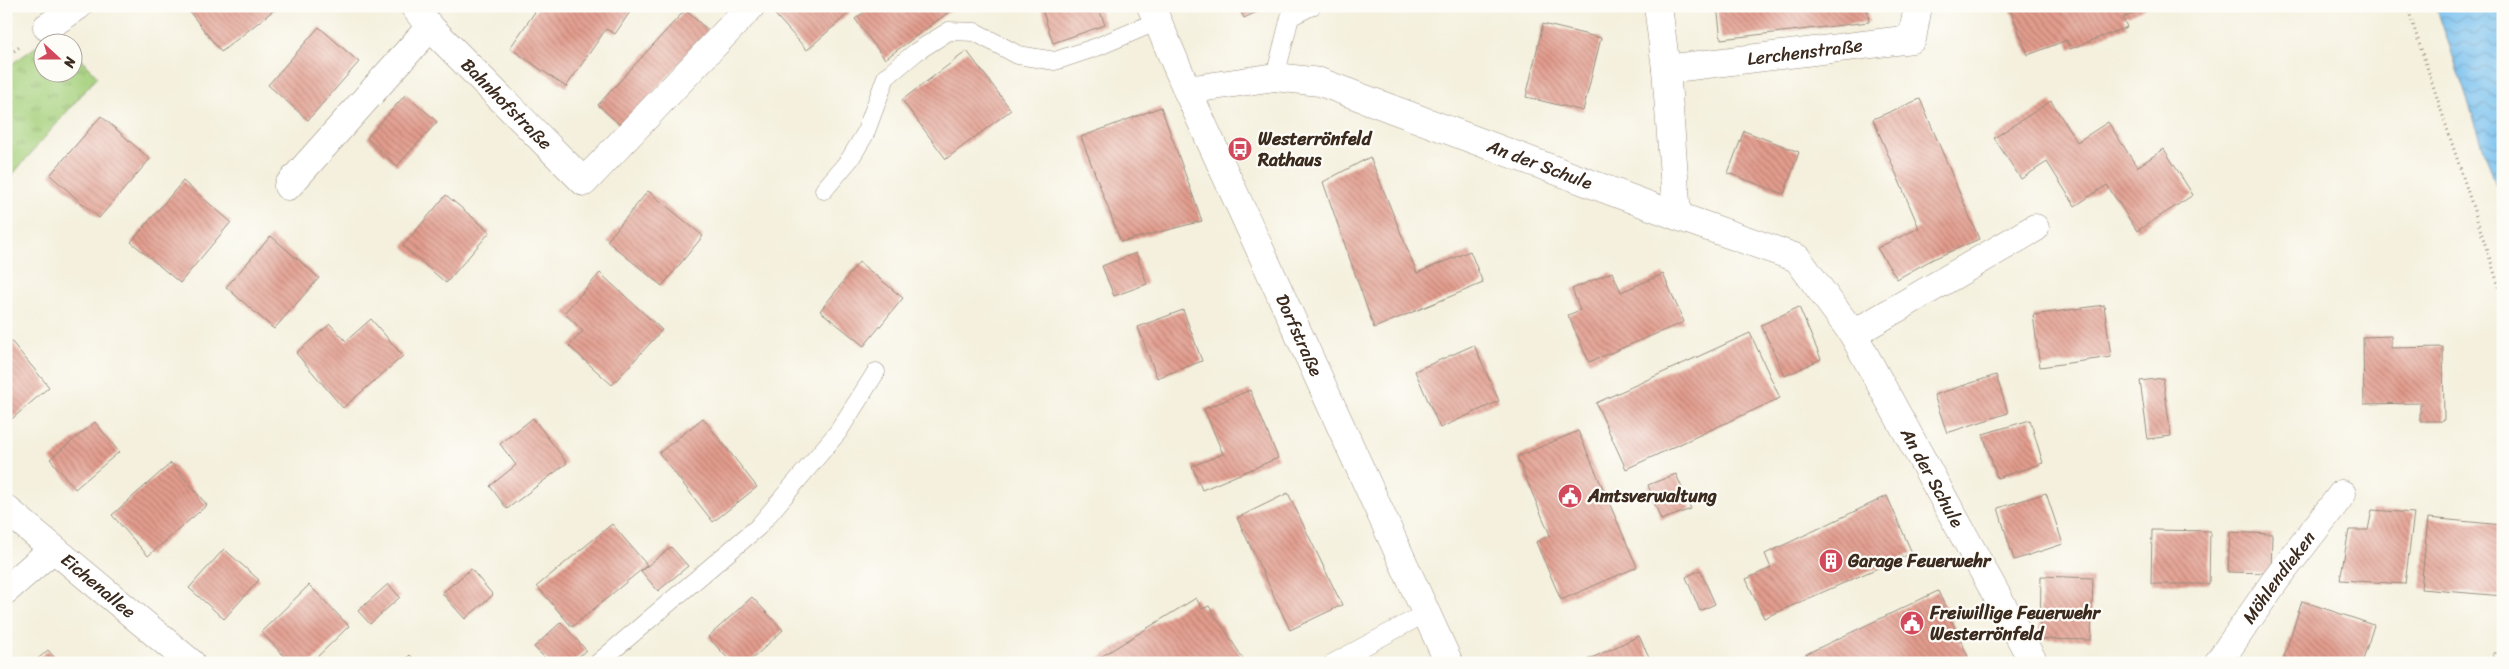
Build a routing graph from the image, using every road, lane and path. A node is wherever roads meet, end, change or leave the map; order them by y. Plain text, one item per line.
1 (78, 6) edge
2 (751, 6) edge
3 (1312, 6) edge
4 (1658, 6) edge
5 (1918, 6) edge
6 (2406, 6) edge
7 (1154, 14) edge
8 (422, 17) edge
9 (47, 27) dead end
10 (1666, 69) junction
11 (1275, 77) junction
12 (1187, 90) junction
13 (288, 186) dead end
14 (824, 190) dead end
15 (1677, 216) junction
16 (2035, 228) dead end
17 (2503, 299) edge
18 (1853, 334) junction
19 (876, 372) dead end
20 (2342, 494) dead end
21 (6, 509) edge
22 (53, 549) junction
23 (6, 590) edge
24 (1426, 613) junction
25 (2027, 658) edge
26 (191, 663) edge
27 (598, 663) edge
28 (1333, 663) edge
29 (1449, 663) edge
30 (2218, 663) edge

1 - 9 street
2 - 8 street, Bahnhofstraße
3 - 11 lane
4 - 10 street
5 - 10 street, Lerchenstraße
6 - 17 path
7 - 12 street, Dorfstraße
7 - 14 lane
8 - 13 street, Bahnhofstraße
10 - 15 street
11 - 12 street, An der Schule
11 - 15 street, An der Schule
12 - 24 street, Dorfstraße
15 - 18 street, An der Schule
16 - 18 street
18 - 25 street, An der Schule
19 - 27 lane
20 - 30 street, Möhlendieken
21 - 22 street, Eichenallee
22 - 23 street
22 - 26 street, Eichenallee
24 - 28 lane
24 - 29 street, Dorfstraße

